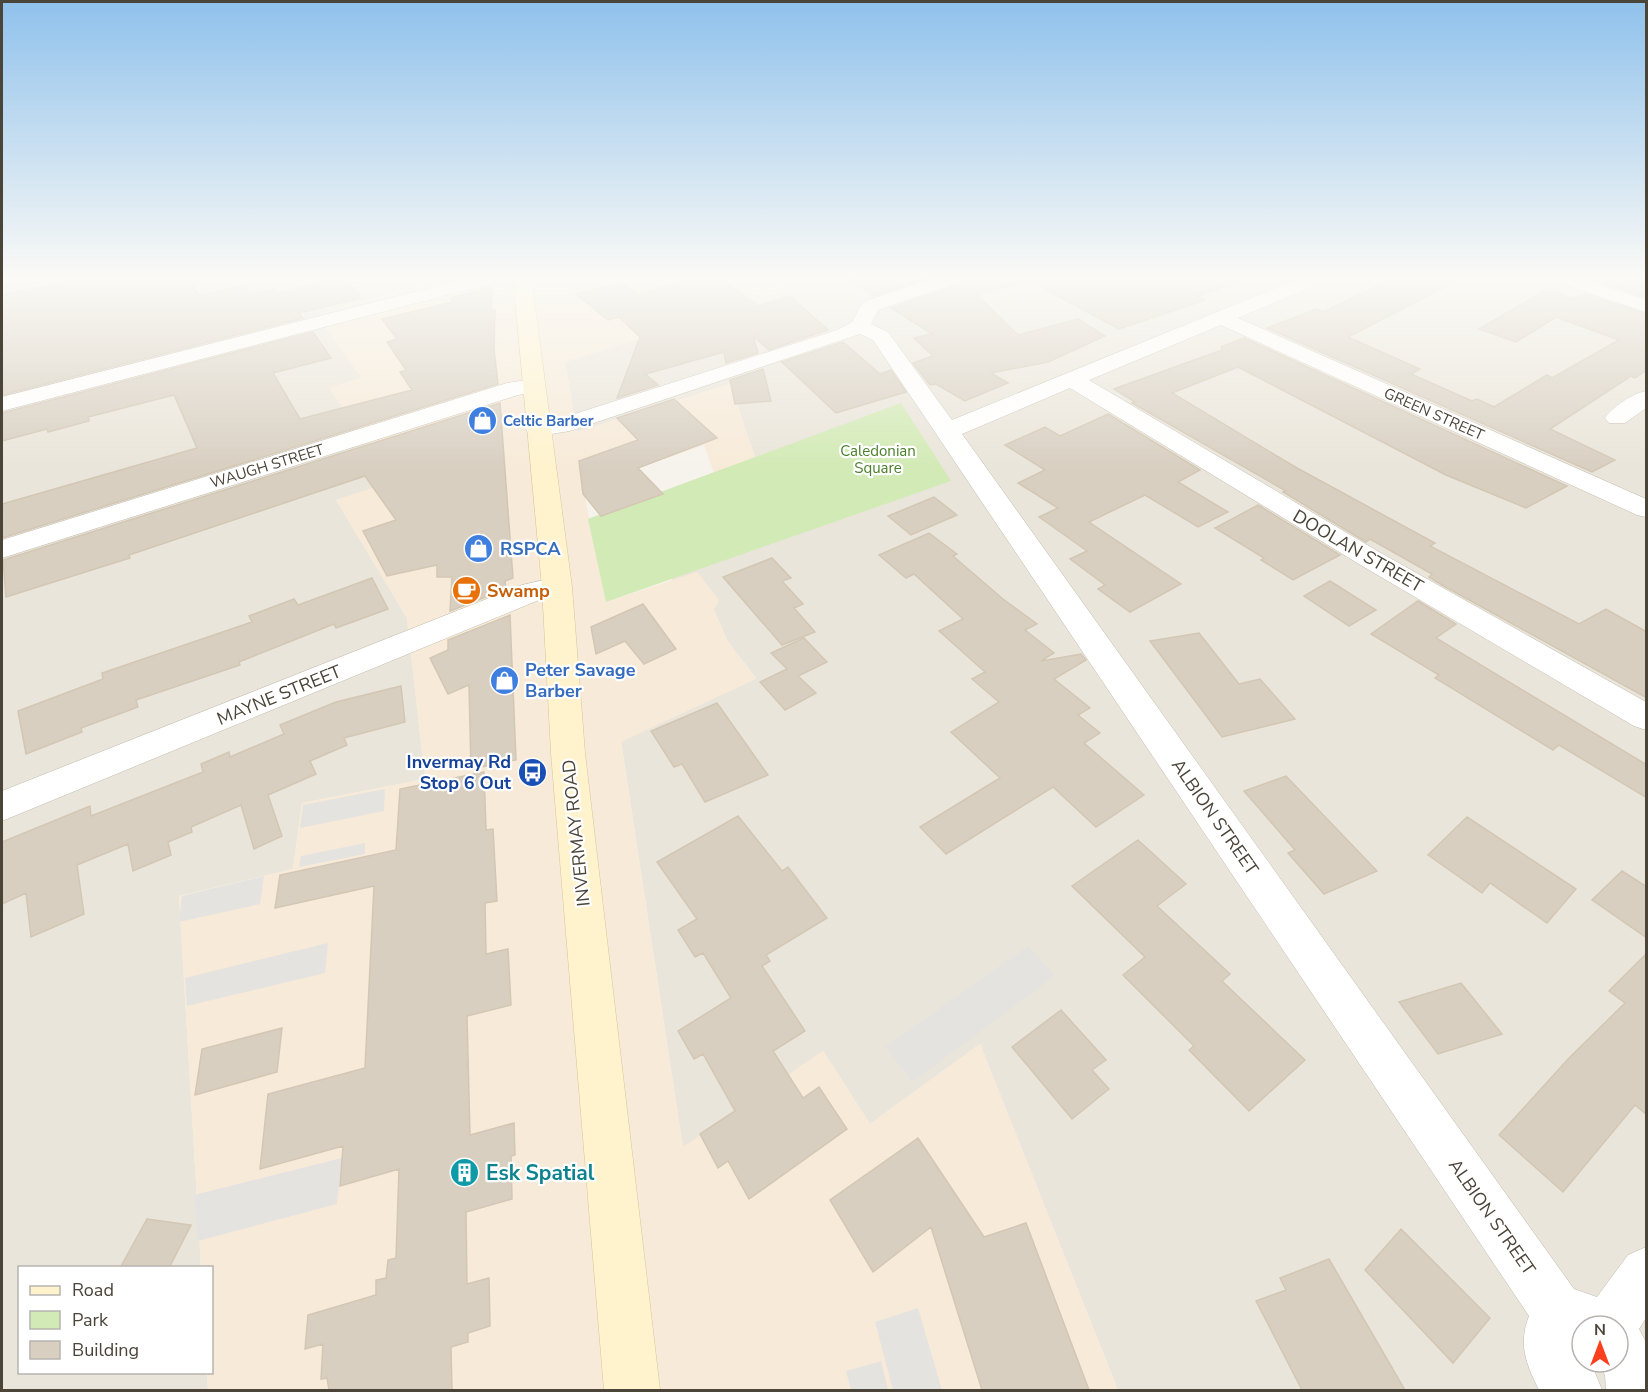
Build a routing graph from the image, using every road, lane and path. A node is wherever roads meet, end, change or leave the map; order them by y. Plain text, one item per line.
1 (246, 341) edge
2 (529, 341) edge
3 (815, 341) edge
4 (884, 341) edge
5 (1167, 341) edge
6 (1272, 341) edge
7 (1072, 381) junction
8 (534, 386) junction
9 (1647, 398) edge
10 (2, 404) edge
11 (1617, 418) dead end
12 (538, 429) junction
13 (947, 431) junction
14 (1647, 509) edge
15 (2, 549) edge
16 (557, 588) junction
17 (1647, 717) edge
18 (2, 806) edge
19 (1647, 1273) edge
20 (1583, 1314) edge
21 (1599, 1314) edge
22 (1570, 1322) edge
23 (1630, 1366) edge
24 (1571, 1389) edge
25 (632, 1390) edge
26 (1634, 1390) edge

1 - 10 street
2 - 8 main road, INVERMAY ROAD
3 - 12 street
4 - 13 street, ALBION STREET
5 - 7 street
6 - 14 street, GREEN STREET
7 - 13 street
7 - 17 street, DOOLAN STREET
8 - 12 main road, INVERMAY ROAD
8 - 15 street, WAUGH STREET
9 - 11 street
12 - 16 main road, INVERMAY ROAD
13 - 20 street, ALBION STREET
16 - 18 street, MAYNE STREET
16 - 25 main road, INVERMAY ROAD
19 - 21 street
22 - 24 street
23 - 26 street

